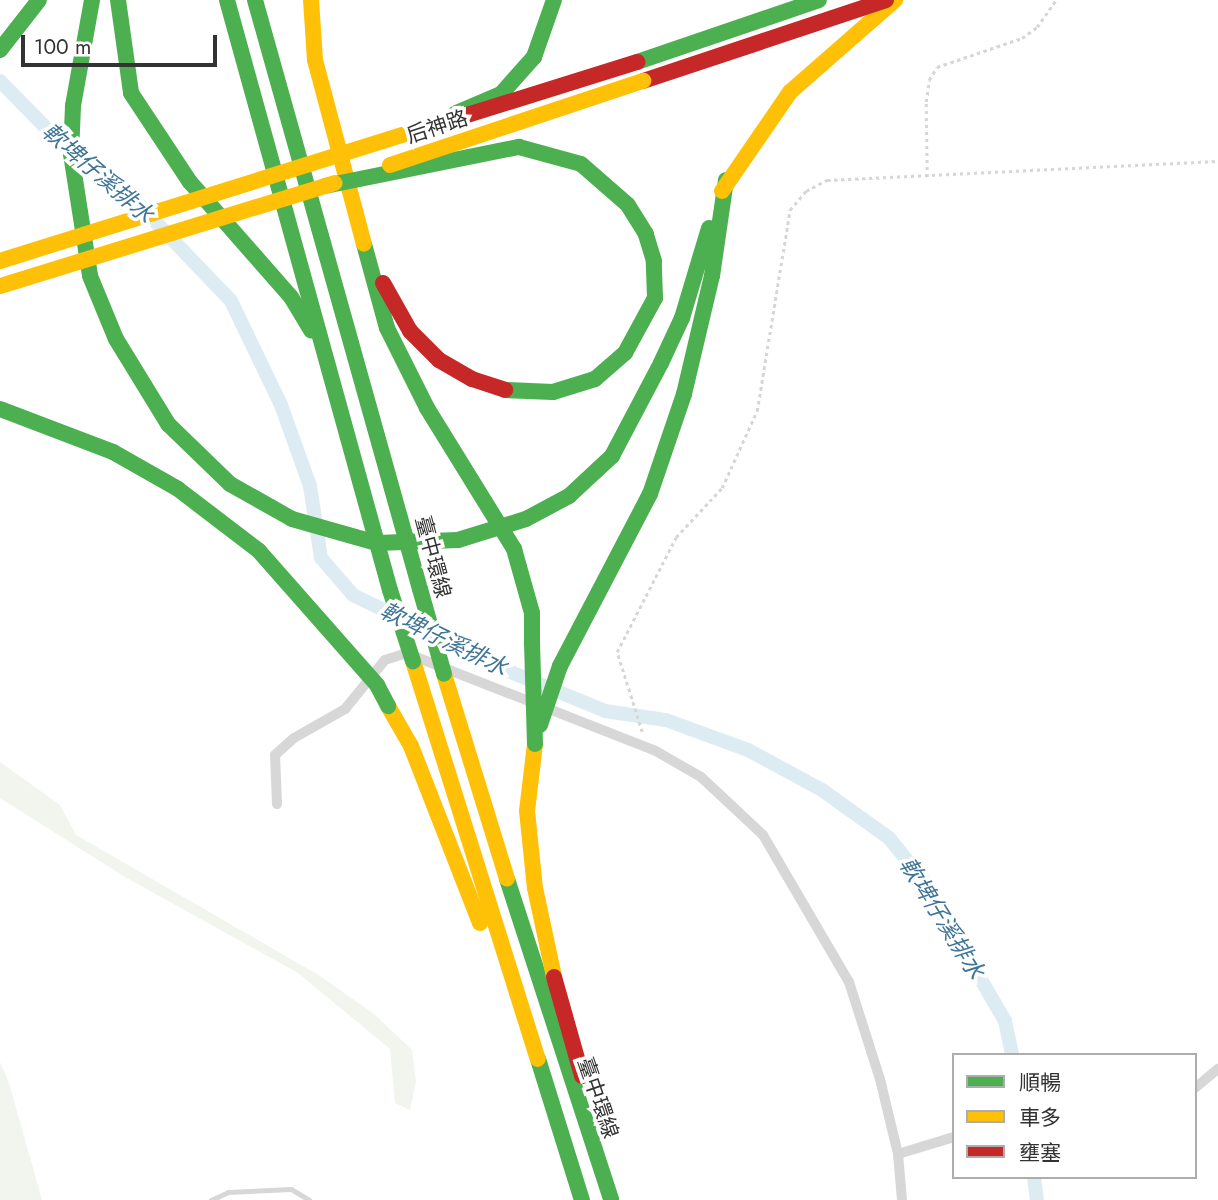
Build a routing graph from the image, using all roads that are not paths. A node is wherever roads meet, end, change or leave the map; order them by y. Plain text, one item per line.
1 (39, 0) edge
2 (92, 0) edge
3 (118, 0) edge
4 (228, 0) edge
5 (255, 0) edge
6 (303, 0) edge
7 (311, 0) edge
8 (554, 0) edge
9 (820, 0) edge
10 (886, 0) edge
11 (895, 0) edge
12 (0, 50) edge
13 (315, 60) junction
14 (410, 134) junction
15 (726, 180) junction
16 (325, 186) junction
17 (364, 243) junction
18 (0, 261) edge
19 (0, 286) edge
20 (325, 357) junction
21 (0, 409) edge
22 (536, 744) junction
23 (277, 804) dead end
24 (528, 1040) junction
25 (1218, 1069) edge
26 (1197, 1086) edge
27 (952, 1138) edge
28 (898, 1154) junction
29 (211, 1200) edge
30 (309, 1200) edge
31 (582, 1200) edge
32 (612, 1200) edge
33 (902, 1200) edge

1 - 12 main road
2 - 15 main road, bridge
3 - 20 main road
4 - 20 main road
5 - 32 main road, 臺中環線, bridge
6 - 13 main road
7 - 13 main road
8 - 14 main road, bridge
9 - 14 main road, 后神路, bridge
10 - 16 main road, 后神路, bridge
11 - 15 main road
13 - 17 main road
14 - 18 main road, 后神路, bridge
15 - 22 main road, bridge
16 - 17 main road, bridge
16 - 19 main road, 后神路, bridge
17 - 22 main road, bridge
20 - 24 main road, bridge
21 - 24 main road, bridge
22 - 32 main road
23 - 28 street
24 - 31 main road
25 - 26 street
27 - 28 street
28 - 33 street
29 - 30 lane

